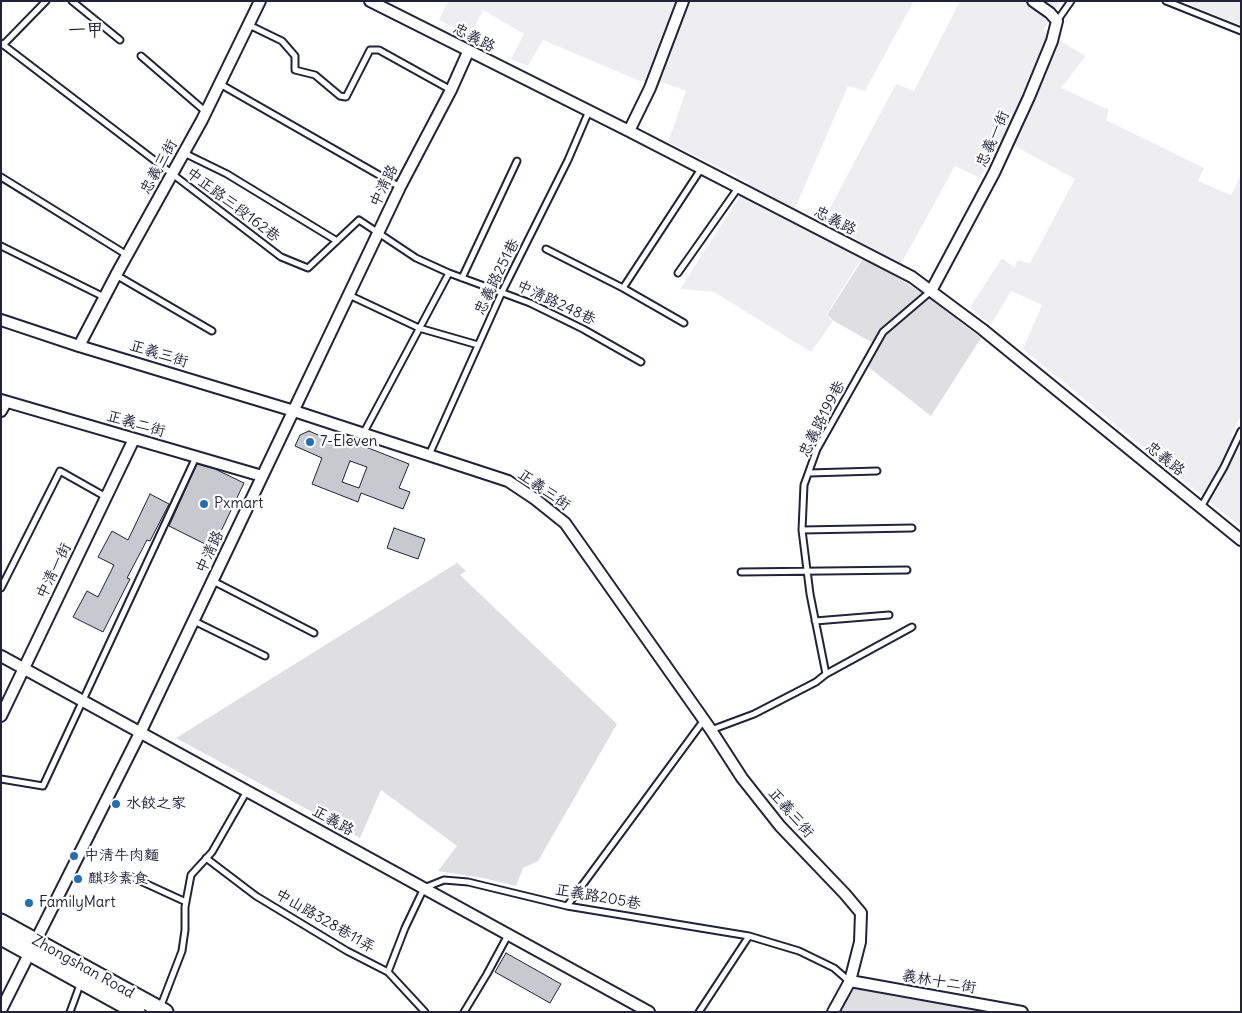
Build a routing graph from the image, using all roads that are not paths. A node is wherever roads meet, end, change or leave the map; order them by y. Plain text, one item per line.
1 (46, 1) edge
2 (72, 1) edge
3 (260, 1) edge
4 (370, 1) edge
5 (683, 1) edge
6 (1033, 1) edge
7 (1072, 1) edge
8 (1166, 1) edge
9 (1057, 21) junction
10 (248, 25) junction
11 (1241, 32) edge
12 (120, 40) dead end
13 (2, 44) edge
14 (468, 52) junction
15 (141, 56) dead end
16 (220, 84) junction
17 (451, 90) junction
18 (589, 111) junction
19 (206, 112) junction
20 (629, 131) junction
21 (184, 153) junction
22 (517, 162) dead end
23 (702, 169) junction
24 (172, 175) junction
25 (1, 177) edge
26 (400, 187) junction
27 (738, 188) junction
28 (378, 233) junction
29 (337, 241) junction
30 (1, 246) edge
31 (546, 250) dead end
32 (128, 255) junction
33 (448, 273) junction
34 (678, 273) dead end
35 (116, 275) junction
36 (462, 278) junction
37 (623, 288) junction
38 (931, 291) junction
39 (502, 292) junction
40 (348, 295) junction
41 (104, 297) junction
42 (1, 320) edge
43 (684, 324) dead end
44 (420, 328) junction
45 (212, 331) dead end
46 (478, 345) junction
47 (79, 346) junction
48 (641, 362) dead end
49 (3, 404) edge
50 (294, 410) junction
51 (1241, 430) edge
52 (363, 434) junction
53 (134, 439) junction
54 (429, 456) junction
55 (196, 457) junction
56 (877, 471) dead end
57 (809, 473) junction
58 (262, 476) junction
59 (106, 497) junction
60 (1200, 507) junction
61 (912, 528) dead end
62 (802, 530) junction
63 (1241, 540) edge
64 (907, 570) dead end
65 (808, 571) junction
66 (741, 572) dead end
67 (213, 581) junction
68 (1, 588) edge
69 (889, 615) dead end
70 (194, 621) junction
71 (815, 621) junction
72 (912, 627) dead end
73 (314, 633) dead end
74 (1, 656) edge
75 (265, 656) dead end
76 (23, 669) junction
77 (826, 674) junction
78 (82, 701) junction
79 (1, 716) edge
80 (704, 720) junction
81 (711, 730) junction
82 (140, 733) junction
83 (1, 779) edge
84 (247, 791) junction
85 (206, 858) junction
86 (125, 874) dead end
87 (424, 888) junction
88 (186, 902) junction
89 (567, 906) junction
90 (1, 922) edge
91 (508, 934) junction
92 (748, 936) junction
93 (1, 938) edge
94 (33, 947) junction
95 (388, 972) junction
96 (81, 981) junction
97 (850, 981) junction
98 (1, 1010) edge
99 (162, 1010) edge
100 (70, 1012) edge
101 (137, 1012) edge
102 (425, 1012) edge
103 (464, 1012) edge
104 (650, 1012) edge
105 (699, 1012) edge
106 (832, 1012) edge
107 (1022, 1012) edge

1 - 13 lane
2 - 12 lane
3 - 10 street, 忠義三街
4 - 14 street, 忠義路
5 - 20 street
6 - 9 street
7 - 9 lane
8 - 11 lane
9 - 38 street, 忠義一街
10 - 16 street, 忠義三街
10 - 17 lane
13 - 24 lane, 中正路三段162巷
14 - 17 street, 中清路
14 - 18 street, 忠義路
15 - 19 lane
16 - 19 street, 忠義三街
16 - 26 lane
17 - 26 street, 中清路
18 - 20 street, 忠義路
18 - 39 lane, 忠義路251巷
19 - 21 street, 忠義三街
20 - 23 street, 忠義路
21 - 24 street, 忠義三街
21 - 29 lane
22 - 36 lane
23 - 27 street, 忠義路
23 - 37 lane
24 - 29 lane, 中正路三段162巷
24 - 32 street, 忠義三街
25 - 32 lane
26 - 28 street, 中清路
27 - 34 lane
27 - 38 street, 忠義路
28 - 29 lane, 中正路三段162巷
28 - 33 lane, 中清路248巷
28 - 40 street, 中清路
30 - 41 lane
31 - 37 lane
32 - 35 street, 忠義三街
33 - 36 lane, 中清路248巷
33 - 44 lane
35 - 41 street, 忠義三街
35 - 45 lane
36 - 39 lane, 中清路248巷
37 - 43 lane
38 - 57 lane, 忠義路199巷
38 - 60 street, 忠義路
39 - 46 lane, 忠義路251巷
39 - 48 lane, 中清路248巷
40 - 44 lane
40 - 50 street, 中清路
41 - 47 street, 忠義三街
42 - 47 street, 正義三街
44 - 46 lane
44 - 52 lane
46 - 54 lane, 忠義路251巷
47 - 50 street, 正義三街
49 - 53 street, 正義二街
50 - 52 street, 正義三街
50 - 58 street, 中清路
51 - 60 lane
52 - 54 street, 正義三街
53 - 55 street, 正義二街
53 - 59 street, 中清一街
54 - 80 street, 正義三街
55 - 58 street, 正義二街
55 - 78 lane
56 - 57 lane
57 - 62 lane, 忠義路199巷
58 - 67 street, 中清路
59 - 68 lane
59 - 76 street, 中清一街
60 - 63 street, 忠義路
61 - 62 lane
62 - 65 lane, 忠義路199巷
64 - 65 lane
65 - 66 lane
65 - 71 lane, 忠義路199巷
67 - 70 street, 中清路
67 - 73 lane
69 - 71 lane
70 - 75 lane
70 - 82 street, 中清路
71 - 77 lane, 忠義路199巷
72 - 77 lane
74 - 76 street, 正義路
76 - 78 street, 正義路
76 - 79 street, 中清一街
77 - 81 lane
78 - 82 street, 正義路
78 - 83 lane
80 - 81 street, 正義三街
80 - 89 lane
81 - 97 street, 正義三街
82 - 84 street, 正義路
82 - 94 street, 中清路
84 - 85 lane
84 - 87 street, 正義路
85 - 88 lane
85 - 95 lane, 中山路328巷11弄
86 - 88 lane
87 - 89 lane, 正義路205巷
87 - 91 street, 正義路
87 - 95 lane
88 - 99 lane
89 - 92 lane, 正義路205巷
90 - 94 main road, Zhongshan Road
91 - 103 lane
91 - 104 street, 正義路
92 - 97 lane, 正義路205巷
92 - 105 lane
93 - 94 main road, Zhongshan Road
94 - 96 main road, Zhongshan Road
94 - 98 street, 中清路
94 - 99 main road, Zhongshan Road
95 - 102 lane, 中山路328巷11弄
96 - 100 lane
96 - 101 main road, Zhongshan Road
97 - 106 street
97 - 107 street, 義林十二街

